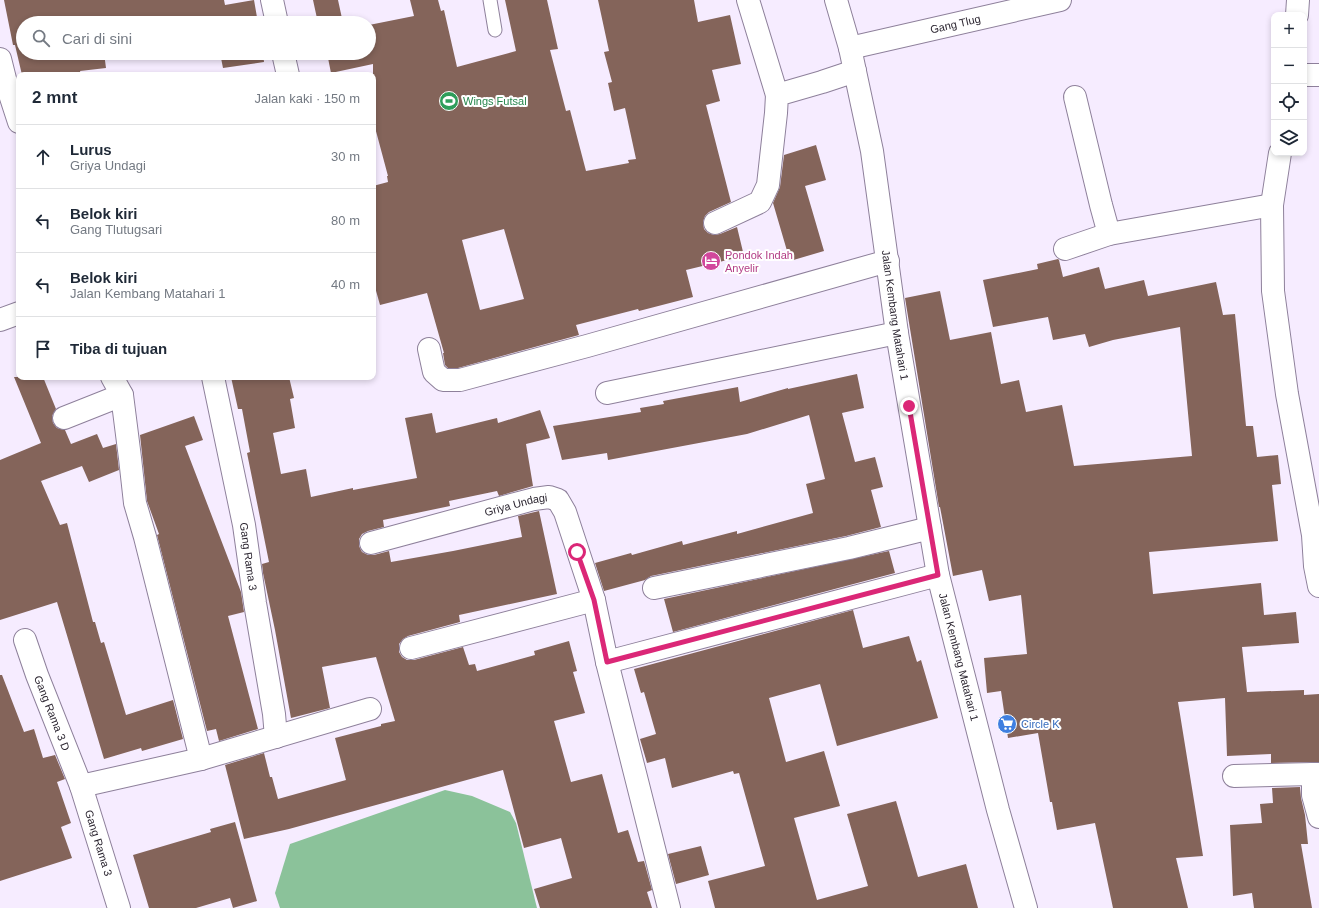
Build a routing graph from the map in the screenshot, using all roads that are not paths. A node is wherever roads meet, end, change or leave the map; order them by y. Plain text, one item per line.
1 (272, 0) edge
2 (490, 0) edge
3 (748, 0) edge
4 (836, 0) edge
5 (1060, 0) edge
6 (1298, 0) edge
7 (1297, 12) edge
8 (275, 16) edge
9 (495, 30) dead end
10 (850, 48) junction
11 (0, 59) edge
12 (285, 60) edge
13 (854, 71) junction
14 (287, 72) edge
15 (1307, 75) edge
16 (1319, 75) edge
17 (776, 95) junction
18 (1075, 97) dead end
19 (16, 110) edge
20 (1280, 156) edge
21 (1272, 205) junction
22 (715, 223) dead end
23 (1109, 234) junction
24 (1065, 249) dead end
25 (888, 260) junction
26 (16, 314) edge
27 (0, 320) edge
28 (897, 333) junction
29 (429, 349) dead end
30 (214, 380) edge
31 (116, 386) edge
32 (608, 393) dead end
33 (64, 418) dead end
34 (930, 528) junction
35 (1316, 535) edge
36 (371, 543) dead end
37 (938, 575) junction
38 (1319, 586) edge
39 (654, 588) dead end
40 (594, 600) junction
41 (25, 640) dead end
42 (411, 648) dead end
43 (607, 662) junction
44 (370, 710) dead end
45 (276, 737) junction
46 (201, 759) junction
47 (1316, 774) edge
48 (1234, 776) dead end
49 (81, 786) junction
50 (1319, 817) edge
51 (119, 908) edge
52 (669, 908) edge
53 (1026, 908) edge

1 - 8 street
2 - 9 lane
3 - 17 street
4 - 10 street, Jalan Kembang Matahari 1
5 - 10 street, Gang Tlug
6 - 7 street
10 - 13 street, Jalan Kembang Matahari 1
11 - 19 street
12 - 14 street
13 - 17 street
13 - 25 street, Jalan Kembang Matahari 1
15 - 16 street
17 - 22 street
18 - 23 street
20 - 21 street
21 - 23 street
21 - 35 street
23 - 24 street
25 - 28 street, Jalan Kembang Matahari 1
25 - 29 street
26 - 27 street
28 - 32 street
28 - 34 street, Jalan Kembang Matahari 1
30 - 45 street, Gang Rama 3
31 - 33 street
31 - 46 street
34 - 37 street, Jalan Kembang Matahari 1
34 - 39 street
35 - 38 street
36 - 40 street, Griya Undagi
37 - 43 street
37 - 53 street, Jalan Kembang Matahari 1
40 - 42 street
40 - 43 street, Griya Undagi
41 - 49 street, Gang Rama 3 D
43 - 52 street, Griya Undagi
44 - 45 street
45 - 46 street
46 - 49 street
47 - 48 street
47 - 50 street
49 - 51 street, Gang Rama 3

